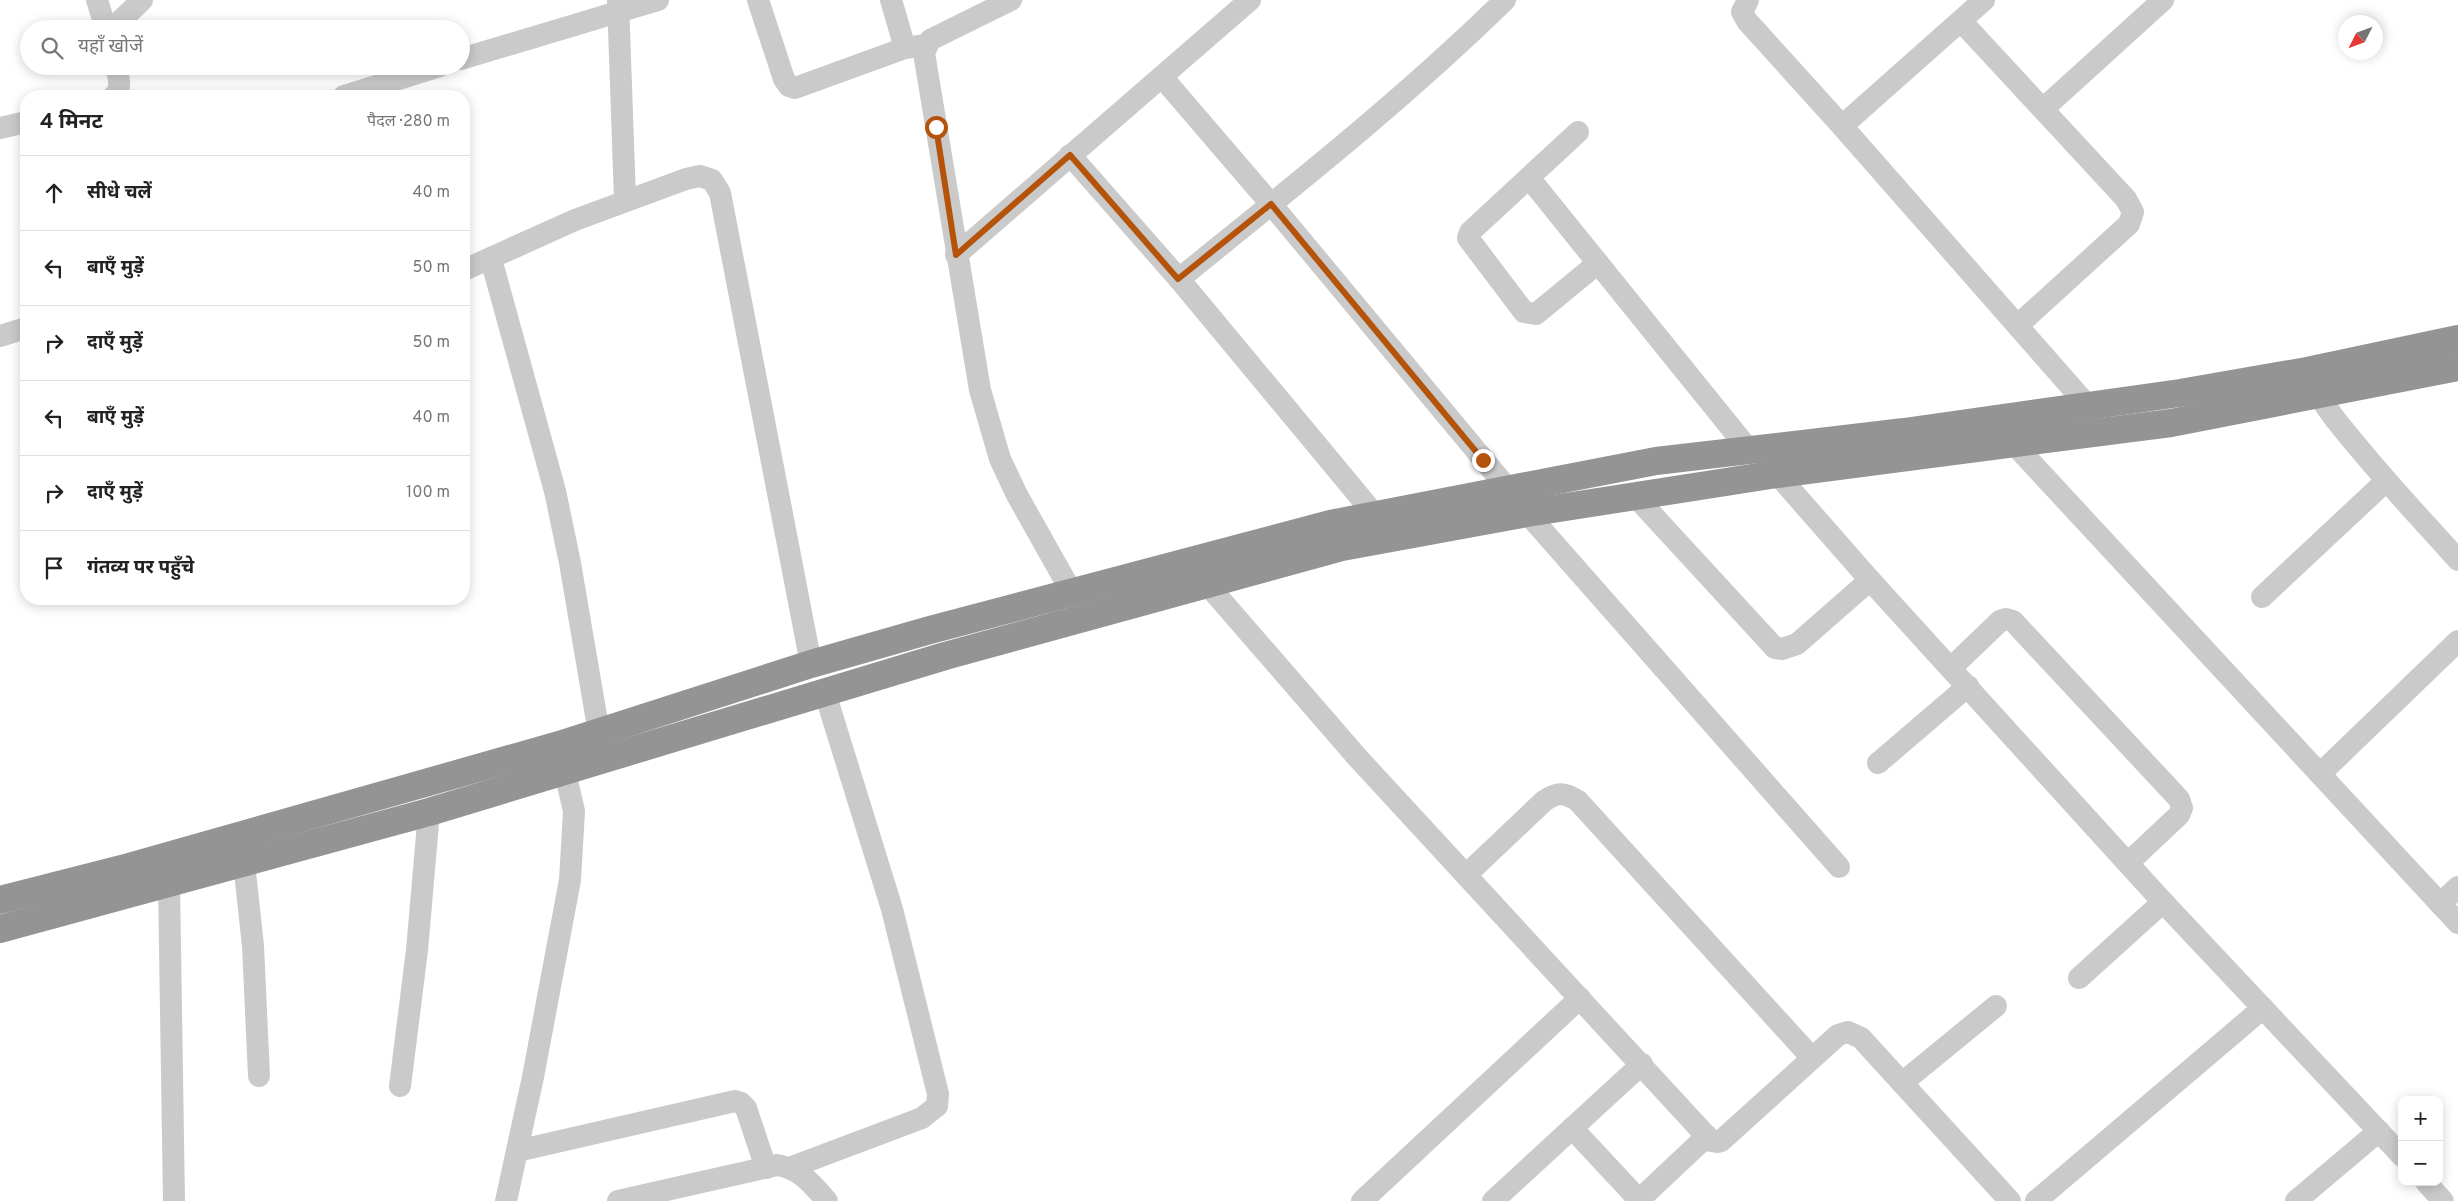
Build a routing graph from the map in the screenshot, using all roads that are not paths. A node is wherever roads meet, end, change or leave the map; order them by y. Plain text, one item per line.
1 (97, 0) edge
2 (142, 0) edge
3 (658, 0) edge
4 (758, 0) edge
5 (890, 0) edge
6 (1011, 0) edge
7 (1250, 0) edge
8 (1505, 0) edge
9 (1748, 0) edge
10 (1984, 0) edge
11 (2163, 0) edge
12 (618, 5) edge
13 (103, 20) edge
14 (121, 20) edge
15 (1961, 21) junction
16 (916, 47) junction
17 (470, 56) edge
18 (118, 75) edge
19 (411, 75) edge
20 (1162, 77) junction
21 (118, 90) edge
22 (363, 90) edge
23 (2043, 109) junction
24 (20, 123) edge
25 (1842, 126) junction
26 (0, 128) edge
27 (1578, 132) dead end
28 (1070, 155) junction
29 (1530, 179) junction
30 (625, 200) junction
31 (1271, 204) junction
32 (956, 255) junction
33 (491, 259) junction
34 (1598, 263) junction
35 (470, 268) edge
36 (1178, 279) junction
37 (2018, 325) junction
38 (20, 330) edge
39 (0, 336) edge
40 (2458, 339) edge
41 (2458, 368) edge
42 (2312, 382) junction
43 (2087, 406) junction
44 (2013, 443) junction
45 (1749, 450) junction
46 (1777, 474) junction
47 (2386, 481) junction
48 (1508, 490) junction
49 (1635, 496) junction
50 (1526, 513) junction
51 (1376, 515) junction
52 (1200, 558) junction
53 (2458, 560) edge
54 (1870, 580) junction
55 (1207, 584) junction
56 (1071, 591) junction
57 (2262, 598) dead end
58 (2458, 641) edge
59 (811, 664) junction
60 (1951, 668) junction
61 (1968, 686) junction
62 (825, 693) junction
63 (599, 733) junction
64 (559, 745) junction
65 (1878, 763) dead end
66 (565, 771) junction
67 (2320, 774) junction
68 (428, 812) junction
69 (2129, 862) junction
70 (244, 863) junction
71 (1839, 867) dead end
72 (1466, 875) junction
73 (169, 883) junction
74 (2458, 887) edge
75 (0, 900) edge
76 (2163, 902) junction
77 (2440, 904) junction
78 (2458, 923) edge
79 (0, 928) edge
80 (2079, 978) dead end
81 (1580, 998) junction
82 (1996, 1006) dead end
83 (2263, 1008) junction
84 (1812, 1058) junction
85 (1642, 1064) junction
86 (259, 1076) dead end
87 (1902, 1083) junction
88 (400, 1086) dead end
89 (1572, 1128) junction
90 (2379, 1130) junction
91 (1707, 1136) junction
92 (517, 1151) junction
93 (2398, 1151) edge
94 (766, 1168) junction
95 (792, 1168) junction
96 (2430, 1186) edge
97 (1640, 1200) edge
98 (174, 1201) edge
99 (506, 1201) edge
100 (618, 1201) edge
101 (827, 1201) edge
102 (1362, 1201) edge
103 (1493, 1201) edge
104 (2010, 1201) edge
105 (2036, 1201) edge
106 (2296, 1201) edge
107 (2443, 1201) edge

1 - 13 street
2 - 14 street
3 - 12 street
4 - 16 street
5 - 16 street
6 - 16 street
7 - 20 street
8 - 31 street
9 - 25 street
10 - 15 street
11 - 23 street
12 - 17 street
12 - 30 street
15 - 23 street
15 - 25 street
16 - 32 street
18 - 21 street
19 - 22 street
20 - 28 street
20 - 31 street
23 - 37 street
24 - 26 street
25 - 37 street
27 - 29 street
28 - 32 street
28 - 36 street
29 - 34 street
29 - 34 street
30 - 33 street
30 - 59 street
31 - 36 street
31 - 48 street
32 - 56 street
33 - 35 street
33 - 63 street
34 - 45 street
36 - 51 street
37 - 43 street
38 - 39 street
40 - 42 highway
41 - 42 highway
42 - 43 highway
42 - 44 highway
42 - 47 street
43 - 45 highway
44 - 46 highway
44 - 67 street
45 - 48 highway
46 - 49 highway
46 - 54 street
47 - 53 street
47 - 57 street
48 - 51 highway
49 - 50 highway
49 - 54 street
50 - 55 highway
50 - 71 street
51 - 52 highway
52 - 55 street
52 - 56 highway
54 - 60 street
55 - 62 highway
55 - 72 street
56 - 59 highway
58 - 67 street
59 - 63 highway
60 - 61 street
60 - 69 street
61 - 65 street
61 - 69 street
62 - 66 highway
62 - 95 street
63 - 64 highway
64 - 66 street
64 - 75 highway
66 - 68 highway
66 - 92 street
67 - 77 street
68 - 70 highway
68 - 88 street
69 - 76 street
70 - 73 highway
70 - 86 street
72 - 81 street
72 - 84 street
73 - 79 highway
73 - 98 street
74 - 77 street
76 - 80 street
76 - 83 street
77 - 78 street
81 - 85 street
81 - 102 street
82 - 87 street
83 - 90 street
83 - 105 street
84 - 87 street
84 - 91 street
85 - 89 street
85 - 91 street
87 - 104 street
89 - 97 street
89 - 103 street
90 - 93 street
90 - 106 street
91 - 97 street
92 - 94 street
92 - 99 street
94 - 95 street
94 - 100 street
95 - 101 street
96 - 107 street

